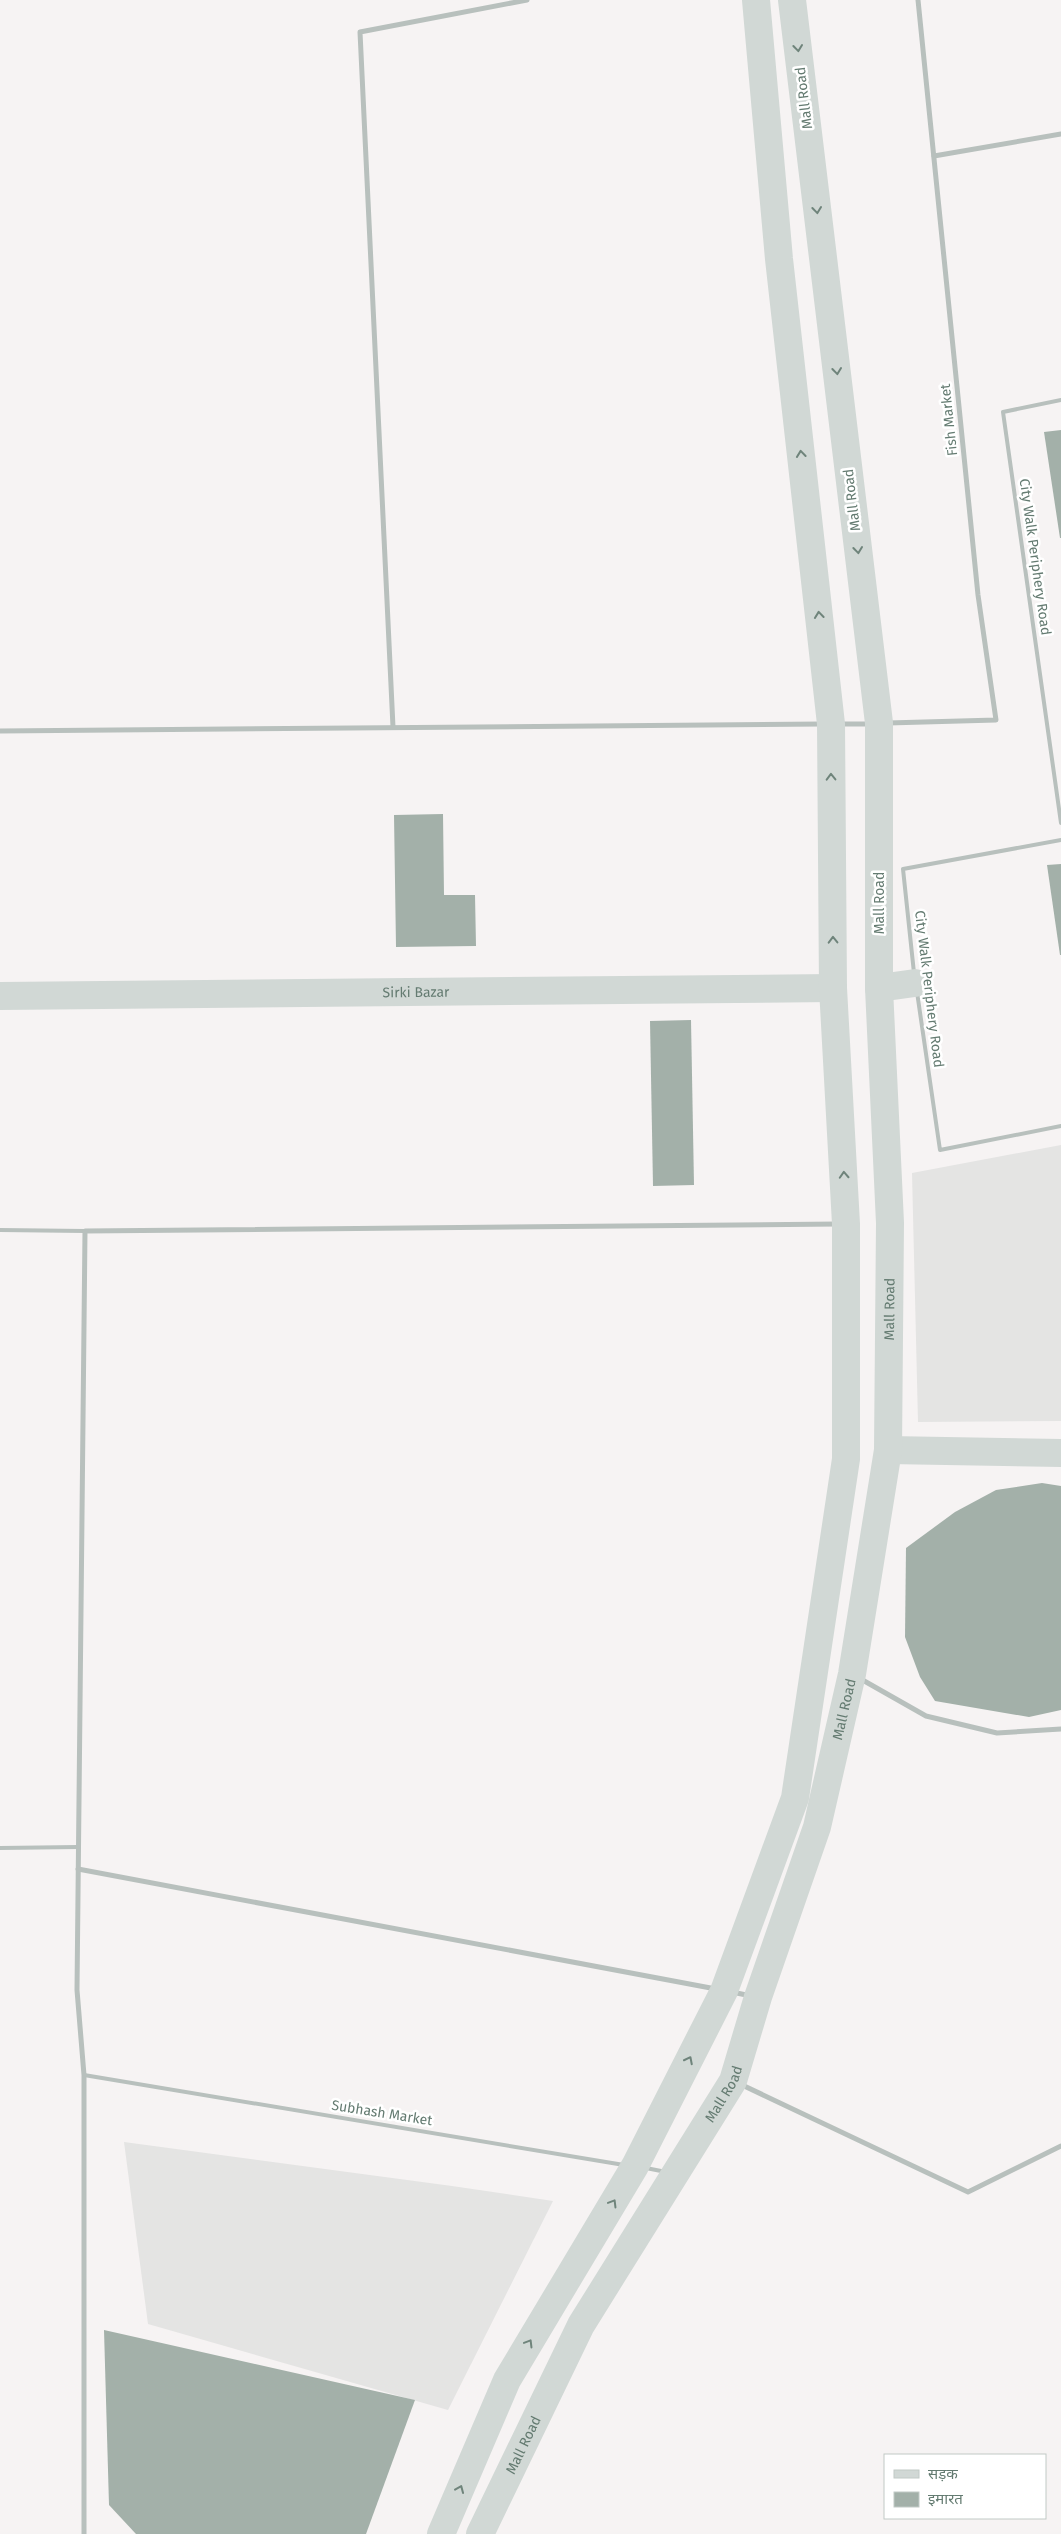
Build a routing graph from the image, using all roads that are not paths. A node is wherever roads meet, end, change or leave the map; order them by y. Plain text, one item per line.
1 (527, 0) edge
2 (756, 0) edge
3 (792, 0) edge
4 (918, 0) edge
5 (1061, 134) edge
6 (934, 156) junction
7 (1061, 400) edge
8 (831, 724) junction
9 (879, 724) junction
10 (393, 727) junction
11 (0, 731) edge
12 (1061, 823) edge
13 (1061, 840) edge
14 (916, 983) junction
15 (833, 988) junction
16 (879, 988) junction
17 (0, 996) edge
18 (1061, 1126) edge
19 (846, 1224) junction
20 (0, 1230) edge
21 (85, 1230) junction
22 (888, 1450) junction
23 (1061, 1452) edge
24 (852, 1674) junction
25 (1061, 1729) edge
26 (78, 1847) junction
27 (0, 1848) edge
28 (78, 1869) junction
29 (724, 1991) junction
30 (758, 1997) junction
31 (84, 2075) junction
32 (733, 2081) junction
33 (1061, 2146) edge
34 (635, 2166) junction
35 (676, 2173) junction
36 (84, 2534) edge
37 (441, 2534) edge
38 (480, 2534) edge

1 - 10 street
8 -> 2 main road
3 -> 9 main road, Mall Road
4 - 6 street, Fish Market
5 - 6 street
6 - 9 street, Fish Market
7 - 12 lane, City Walk Periphery Road
8 - 9 street
8 - 10 street
15 -> 8 main road
9 - 16 main road, Mall Road
10 - 11 street
13 - 14 lane, City Walk Periphery Road
14 - 16 main road
14 - 18 lane, City Walk Periphery Road
15 - 17 main road, Sirki Bazar
19 -> 15 main road
16 - 22 main road, Mall Road
19 - 21 street
19 - 29 main road
20 - 21 lane
21 - 26 street
22 - 23 main road
22 - 24 main road, Mall Road
24 - 25 street
24 - 30 main road, Mall Road
26 - 27 lane
26 - 28 street
28 - 29 street
28 - 31 street
29 - 30 street
34 -> 29 main road
30 - 32 main road, Mall Road
31 - 34 lane, Subhash Market
31 - 36 street
32 - 33 street
32 - 35 main road, Mall Road
34 - 35 lane, Subhash Market
37 -> 34 main road
35 - 38 main road, Mall Road

